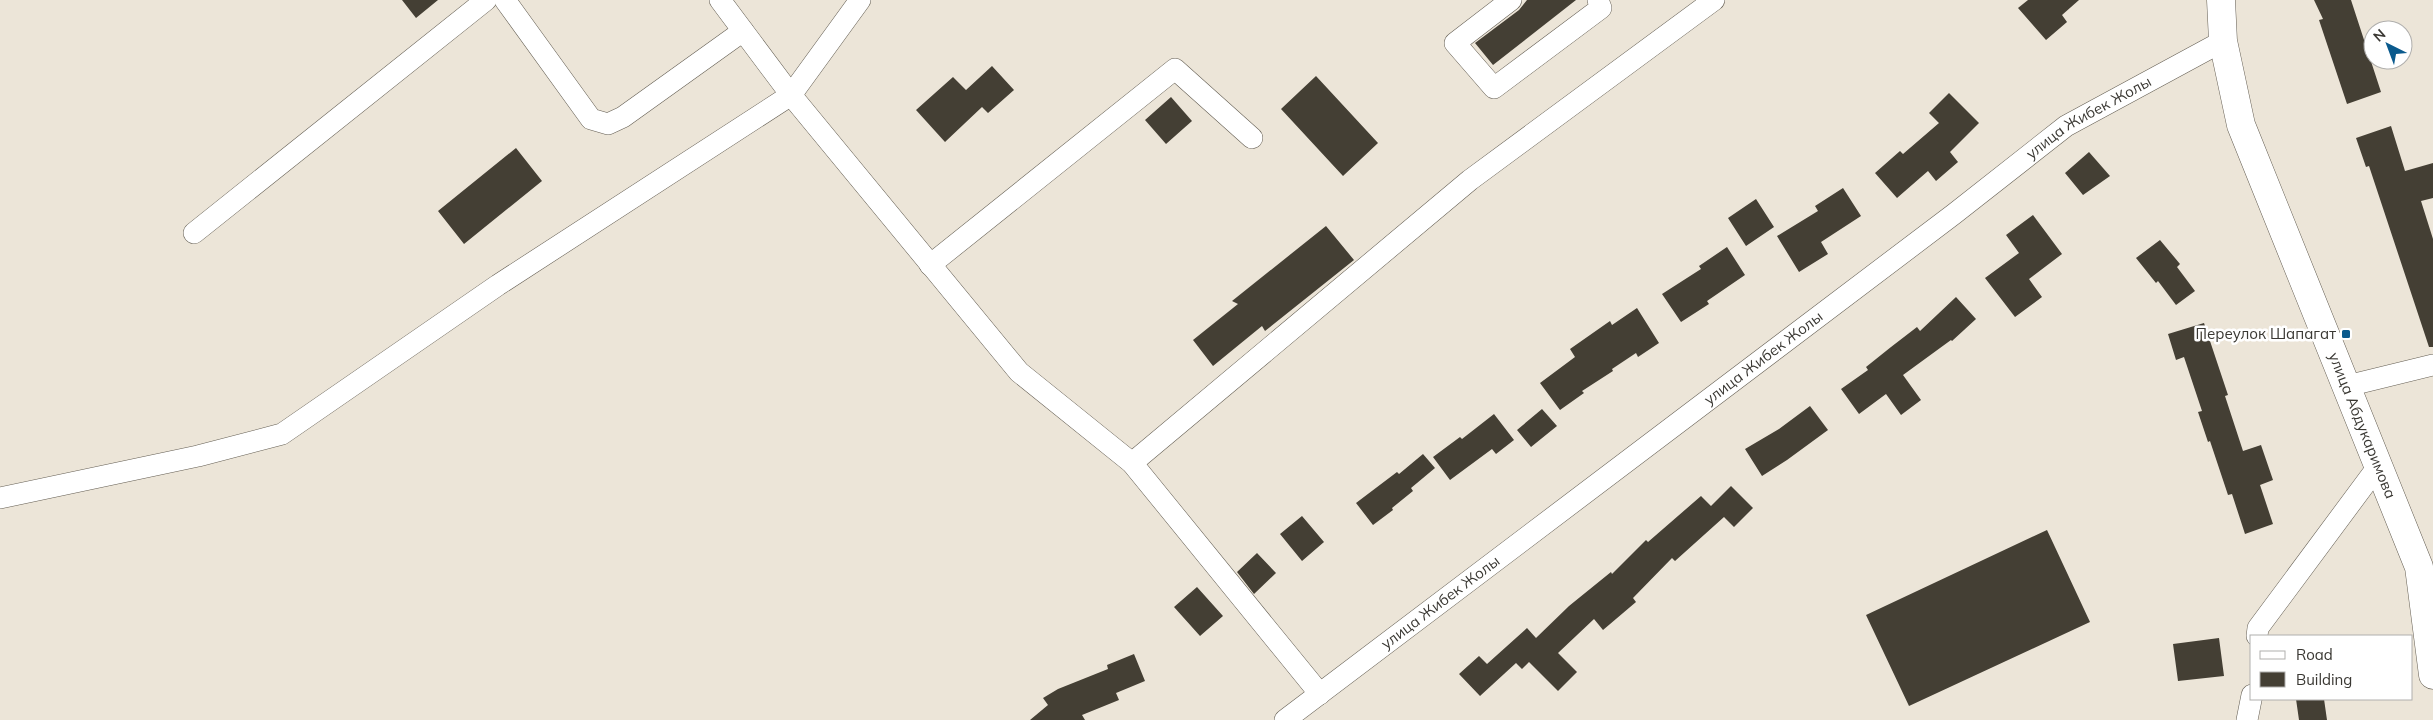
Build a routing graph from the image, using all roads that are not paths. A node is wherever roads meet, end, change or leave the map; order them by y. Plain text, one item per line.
1 (486, 0) edge
2 (505, 0) edge
3 (720, 0) edge
4 (860, 0) edge
5 (1511, 0) edge
6 (1598, 0) edge
7 (1714, 0) edge
8 (2221, 0) edge
9 (743, 31) junction
10 (2223, 41) junction
11 (791, 95) junction
12 (1252, 138) dead end
13 (194, 233) dead end
14 (930, 266) junction
15 (2433, 365) edge
16 (2347, 386) junction
17 (1132, 463) junction
18 (2379, 465) junction
19 (0, 498) edge
20 (2257, 635) edge
21 (2433, 675) edge
22 (1320, 694) junction
23 (2251, 700) edge
24 (1285, 720) edge
25 (2247, 720) edge

1 - 13 street
2 - 9 street
3 - 9 street
4 - 11 street
5 - 6 street
7 - 17 street
8 - 10 main road
9 - 11 street
10 - 16 main road, улица Абдукаримова
10 - 22 street, улица Жибек Жолы
11 - 14 street
11 - 19 street
12 - 14 street
14 - 17 street
15 - 16 street
16 - 18 main road, улица Абдукаримова
17 - 22 street
18 - 20 street
18 - 21 main road, улица Абдукаримова
22 - 24 street, улица Жибек Жолы
23 - 25 street

